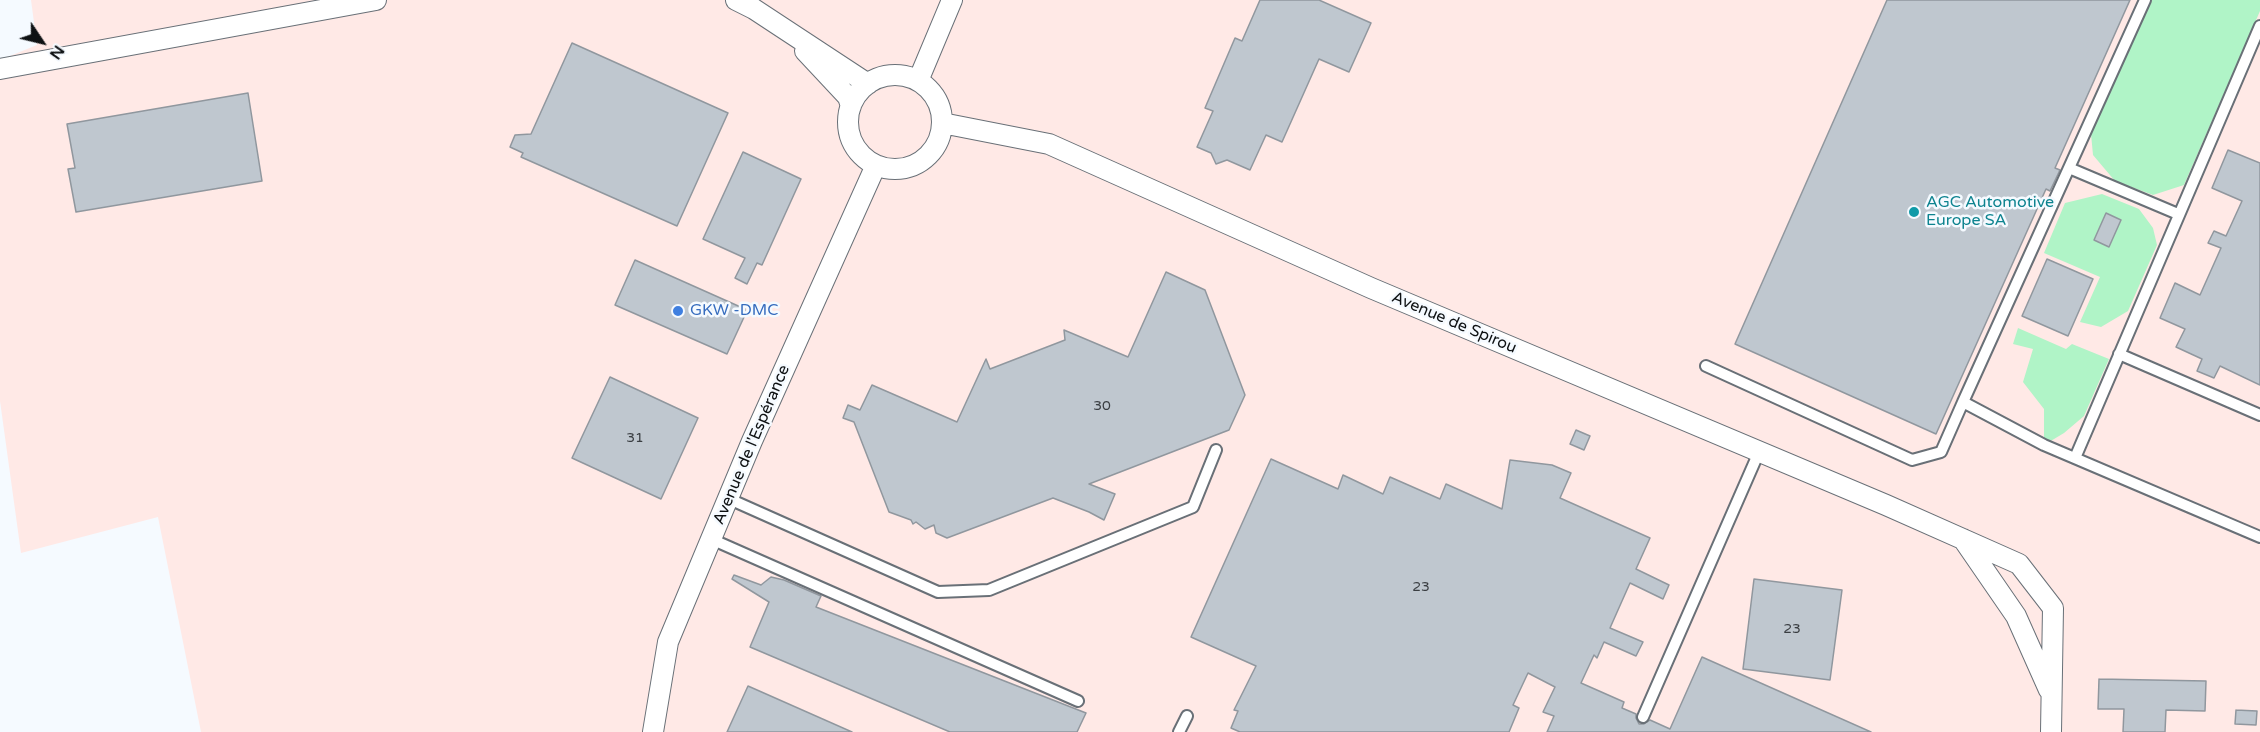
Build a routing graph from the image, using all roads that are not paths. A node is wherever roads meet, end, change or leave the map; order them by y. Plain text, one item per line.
1 (376, 0) edge
2 (736, 0) edge
3 (952, 0) edge
4 (2145, 0) edge
5 (2260, 26) edge
6 (794, 37) junction
7 (0, 69) edge
8 (918, 81) junction
9 (868, 84) junction
10 (851, 106) junction
11 (942, 123) junction
12 (876, 165) junction
13 (2069, 168) junction
14 (2178, 214) junction
15 (2119, 354) junction
16 (1706, 366) dead end
17 (1964, 402) junction
18 (2260, 416) edge
19 (1216, 450) dead end
20 (1759, 452) junction
21 (2075, 458) junction
22 (728, 498) junction
23 (2260, 537) edge
24 (711, 539) junction
25 (1963, 539) junction
26 (2052, 695) junction
27 (1078, 701) dead end
28 (1187, 716) dead end
29 (1643, 717) dead end
30 (653, 732) edge
31 (1179, 732) edge
32 (2051, 732) edge

1 - 7 street
2 - 6 street
3 - 8 street
4 - 13 lane
5 - 14 lane
6 - 9 street
6 - 10 street
8 - 9 street
8 - 11 street
9 - 10 street
10 - 12 street
11 - 12 street
11 - 20 street, Avenue de Spirou
12 - 22 street, Avenue de l'Espérance
13 - 14 lane
13 - 17 lane
14 - 15 lane
15 - 18 lane
15 - 21 lane
16 - 17 lane
17 - 21 lane
19 - 22 lane
20 - 25 street, Avenue de Spirou
20 - 29 lane
21 - 23 lane
22 - 24 street, Avenue de l'Espérance
24 - 27 lane
24 - 30 street, Avenue de l'Espérance
25 - 26 street, Avenue de Spirou
25 - 26 street, Avenue de Spirou
26 - 32 street, Avenue de Spirou
28 - 31 lane

